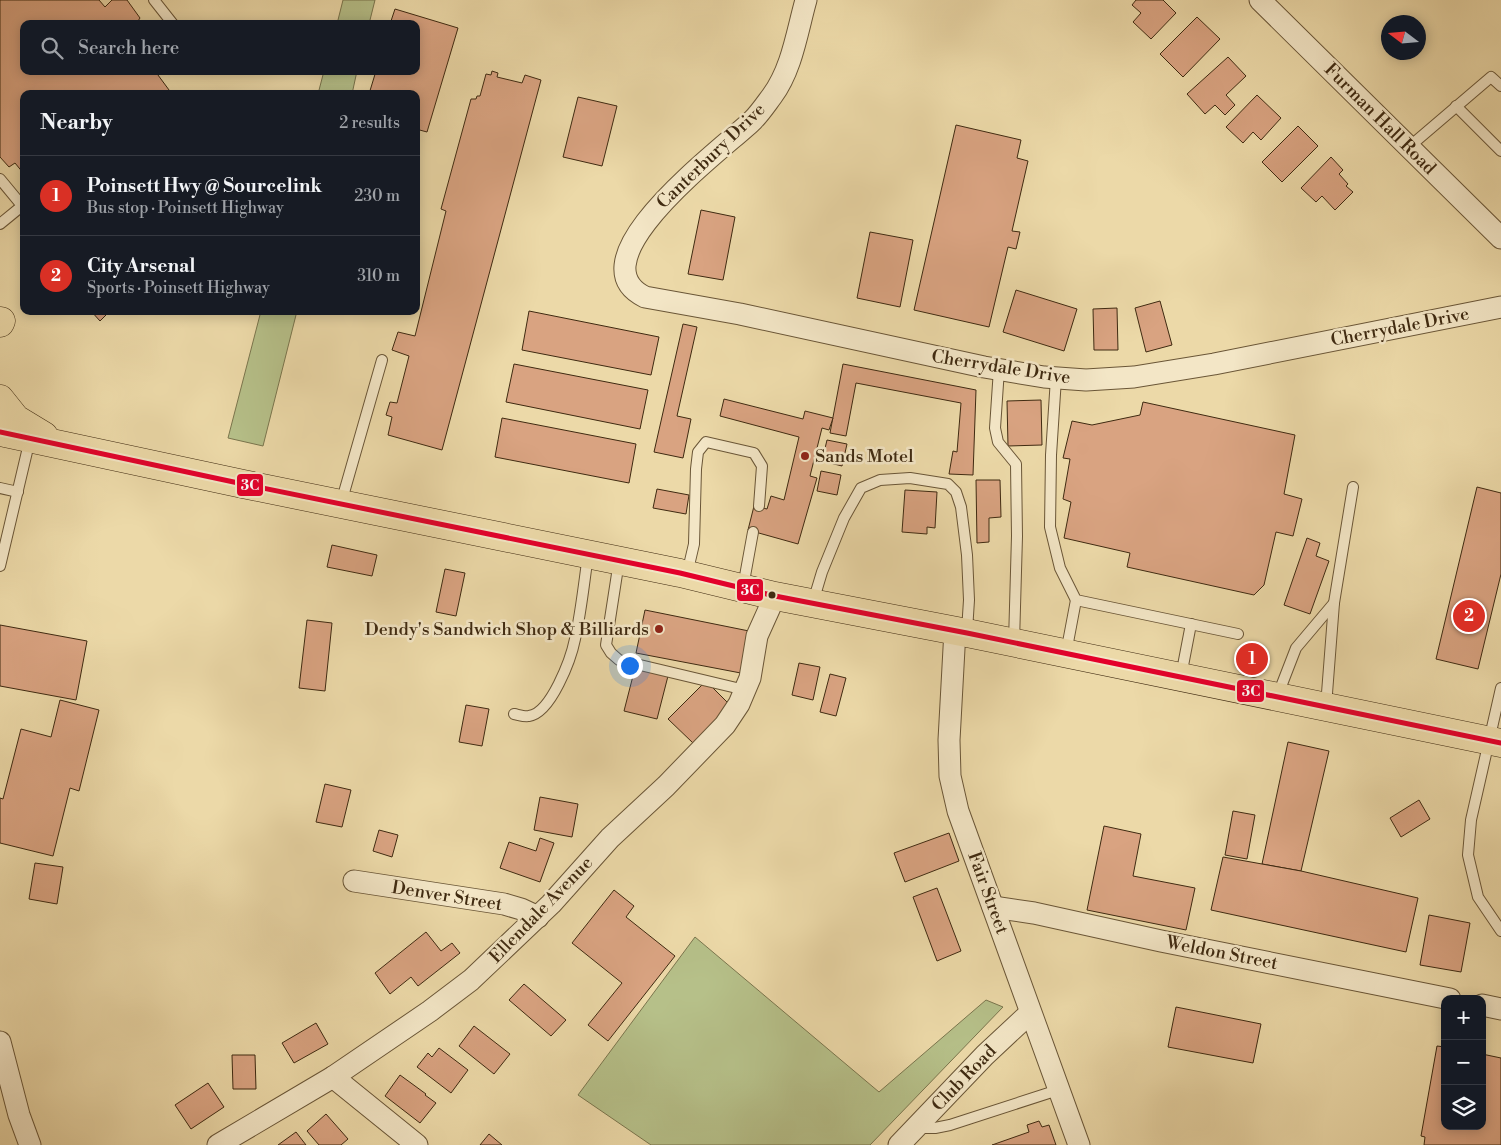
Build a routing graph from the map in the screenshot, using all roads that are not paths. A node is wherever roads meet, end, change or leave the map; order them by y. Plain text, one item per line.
1 (154, 0) edge
2 (806, 0) edge
3 (1260, 0) edge
4 (169, 20) edge
5 (1501, 86) edge
6 (1456, 106) junction
7 (1409, 147) junction
8 (1501, 151) edge
9 (0, 179) edge
10 (20, 203) edge
11 (20, 209) edge
12 (0, 224) edge
13 (1501, 238) edge
14 (628, 281) joint
15 (1501, 307) edge
16 (382, 360) dead end
17 (999, 369) junction
18 (1056, 378) junction
19 (0, 399) edge
20 (0, 432) edge
21 (43, 441) junction
22 (0, 488) edge
23 (1353, 488) dead end
24 (18, 492) junction
25 (341, 504) junction
26 (759, 506) dead end
27 (753, 532) dead end
28 (588, 554) junction
29 (619, 561) junction
30 (0, 566) edge
31 (687, 575) junction
32 (743, 588) junction
33 (775, 596) junction
34 (1076, 600) junction
35 (812, 603) junction
36 (1334, 603) junction
37 (1191, 624) junction
38 (961, 631) junction
39 (1238, 634) dead end
40 (1014, 642) junction
41 (1066, 653) junction
42 (1181, 677) junction
43 (1501, 688) edge
44 (745, 690) junction
45 (1277, 697) junction
46 (1326, 707) junction
47 (514, 714) dead end
48 (1495, 742) edge
49 (354, 881) dead end
50 (993, 907) junction
51 (538, 917) junction
52 (1501, 931) edge
53 (1441, 997) edge
54 (1486, 1006) edge
55 (1501, 1009) edge
56 (1030, 1012) junction
57 (0, 1042) edge
58 (333, 1077) junction
59 (1058, 1090) junction
60 (916, 1128) junction
61 (30, 1145) edge
62 (218, 1145) edge
63 (417, 1145) edge
64 (899, 1145) edge
65 (1079, 1145) edge

1 - 4 lane
2 - 14 street, Canterbury Drive
3 - 7 street, Furman Hall Road
5 - 6 lane
6 - 7 lane
6 - 8 lane
7 - 13 street, Furman Hall Road
9 - 10 lane
11 - 12 lane
14 - 17 street, Cherrydale Drive
15 - 18 street, Cherrydale Drive
16 - 25 lane
17 - 18 street, Cherrydale Drive
17 - 40 lane
18 - 34 lane
19 - 21 highway
20 - 21 highway
21 - 24 lane
21 - 25 highway
22 - 24 lane
23 - 36 lane
24 - 30 lane
25 - 28 highway
26 - 31 lane
27 - 32 lane
28 - 29 highway
28 - 47 lane
29 - 31 highway
29 - 44 lane
31 - 32 highway
32 - 33 highway
33 - 35 highway
33 - 44 street, Ellendale Avenue
34 - 37 lane
34 - 41 lane
35 - 38 highway
35 - 38 lane
36 - 45 lane
36 - 46 lane
37 - 39 lane
37 - 42 lane
38 - 40 highway
38 - 50 street, Fair Street
40 - 41 highway
41 - 42 highway
42 - 45 highway
43 - 48 lane
44 - 51 street, Ellendale Avenue
45 - 46 highway
46 - 48 highway
48 - 52 lane
49 - 51 street, Denver Street
50 - 53 street, Weldon Street
50 - 56 street, Fair Street
51 - 58 street, Ellendale Avenue
54 - 55 street
56 - 59 street, Fair Street
56 - 60 street, Club Road
57 - 61 street
58 - 62 street, Ellendale Avenue
58 - 63 street
59 - 60 lane
59 - 65 street, Fair Street
60 - 64 street, Club Road

